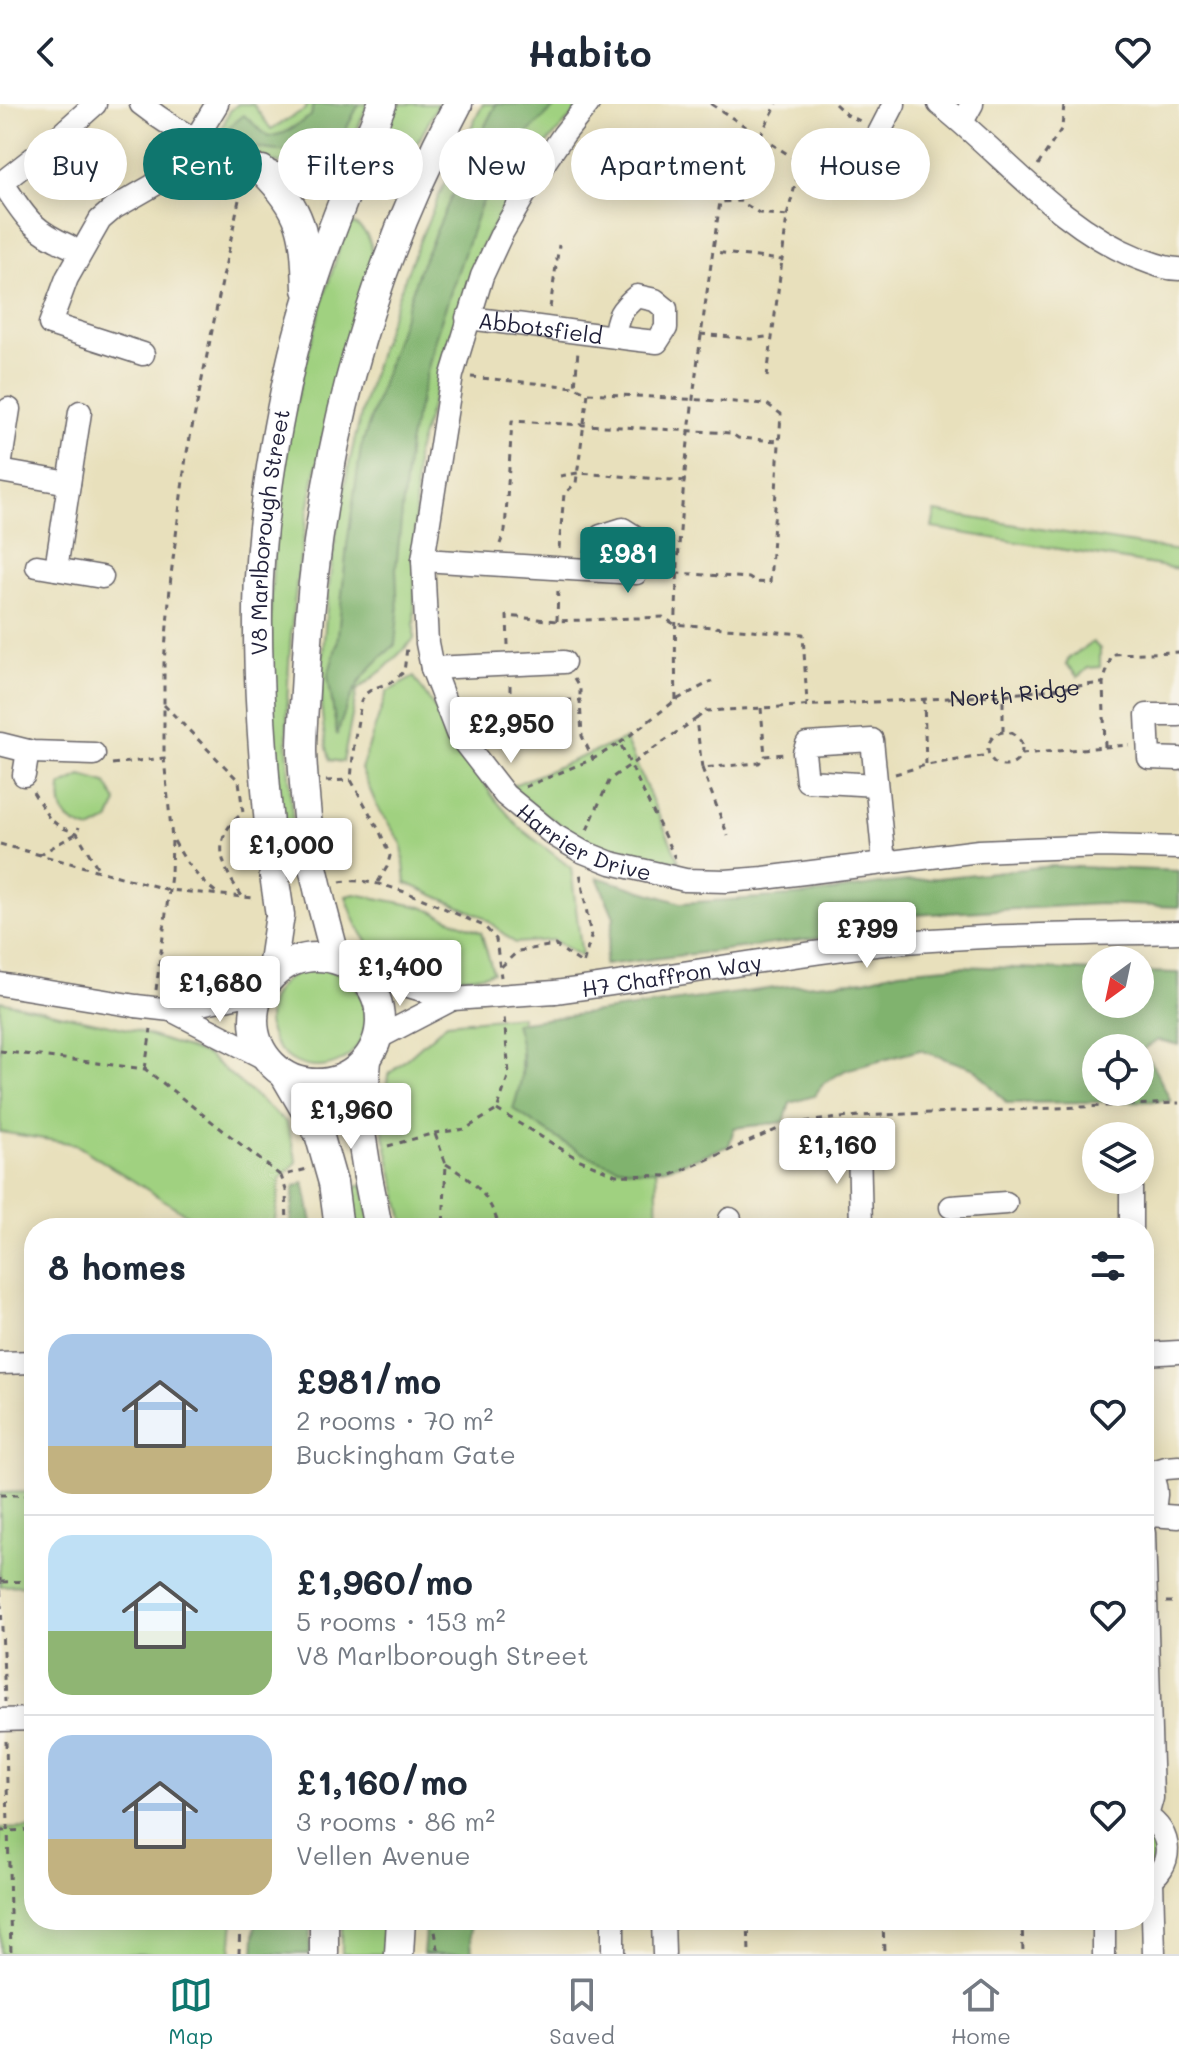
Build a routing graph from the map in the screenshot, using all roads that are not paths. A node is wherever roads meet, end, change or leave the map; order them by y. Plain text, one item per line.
1 (95, 104) edge
2 (141, 104) edge
3 (217, 104) edge
4 (382, 104) edge
5 (458, 104) edge
6 (588, 104) edge
7 (894, 104) edge
8 (939, 104) edge
9 (967, 113) edge
10 (177, 128) edge
11 (198, 128) edge
12 (373, 128) edge
13 (882, 128) edge
14 (262, 176) edge
15 (1, 183) edge
16 (143, 191) edge
17 (346, 200) edge
18 (69, 246) dead end
19 (1179, 269) edge
20 (308, 302) junction
21 (467, 318) junction
22 (615, 337) dead end
23 (143, 354) dead end
24 (9, 409) dead end
25 (80, 412) dead end
26 (0, 469) edge
27 (69, 483) junction
28 (423, 560) junction
29 (596, 570) dead end
30 (102, 577) dead end
31 (564, 662) dead end
32 (432, 668) junction
33 (1179, 715) edge
34 (0, 744) edge
35 (28, 751) junction
36 (102, 759) road end
37 (1179, 759) edge
38 (24, 775) road end
39 (876, 782) junction
40 (1179, 848) edge
41 (884, 862) junction
42 (1179, 932) edge
43 (348, 966) junction
44 (0, 984) edge
45 (265, 984) junction
46 (453, 999) junction
47 (163, 1002) junction
48 (372, 1049) junction
49 (276, 1067) junction
50 (859, 1144) dead end
51 (1131, 1194) edge
52 (1006, 1203) dead end
53 (977, 1205) junction
54 (951, 1207) dead end
55 (338, 1218) edge
56 (376, 1218) edge
57 (861, 1218) edge
58 (978, 1218) edge
59 (1131, 1218) edge
60 (1179, 1352) edge
61 (1154, 1353) edge
62 (24, 1362) edge
63 (0, 1363) edge
64 (1179, 1467) edge
65 (1154, 1470) edge
66 (1179, 1517) edge
67 (1154, 1522) edge
68 (24, 1719) edge
69 (3, 1720) edge
70 (1158, 1820) edge
71 (1160, 1875) edge
72 (324, 1930) edge
73 (400, 1930) edge
74 (613, 1930) edge
75 (663, 1930) edge
76 (1104, 1930) edge
77 (324, 1954) edge
78 (399, 1954) edge
79 (613, 1954) edge
80 (664, 1954) edge
81 (1104, 1954) edge
82 (1154, 1954) edge

1 - 15 street
2 - 10 street
3 - 11 street
4 - 12 main road, V8 Marlborough Street
5 - 43 main road, V8 Marlborough Street, bridge
6 - 21 street, Harrier Drive
7 - 13 street
8 - 9 street
9 - 19 street
14 - 20 main road
15 - 18 street
16 - 23 street
17 - 20 main road, V8 Marlborough Street
20 - 45 main road, V8 Marlborough Street, bridge
21 - 22 street, Abbotsfield
21 - 28 street, Harrier Drive
24 - 26 street
25 - 27 street
26 - 27 street
27 - 30 street
28 - 29 street
28 - 32 street, Harrier Drive
31 - 32 street
32 - 41 street, Harrier Drive
33 - 37 street
34 - 35 street
35 - 36 street
35 - 38 street
39 - 39 street
39 - 41 street
40 - 41 street, Harrier Drive
42 - 46 street, H7 Chaffron Way, bridge
43 - 45 main road
43 - 46 street, H7 Chaffron Way
43 - 48 main road
44 - 47 street, bridge
45 - 47 street
45 - 49 main road
46 - 48 street, H7 Chaffron Way
47 - 49 street
48 - 49 main road
48 - 56 main road, bridge
49 - 55 main road, bridge
50 - 57 street
51 - 59 street
52 - 53 street
53 - 54 street
53 - 58 street
60 - 61 street
62 - 63 street
64 - 65 street
66 - 67 street
68 - 69 street
70 - 71 street
71 - 82 street
72 - 77 main road
73 - 78 main road
74 - 79 street
75 - 80 street
76 - 81 street

